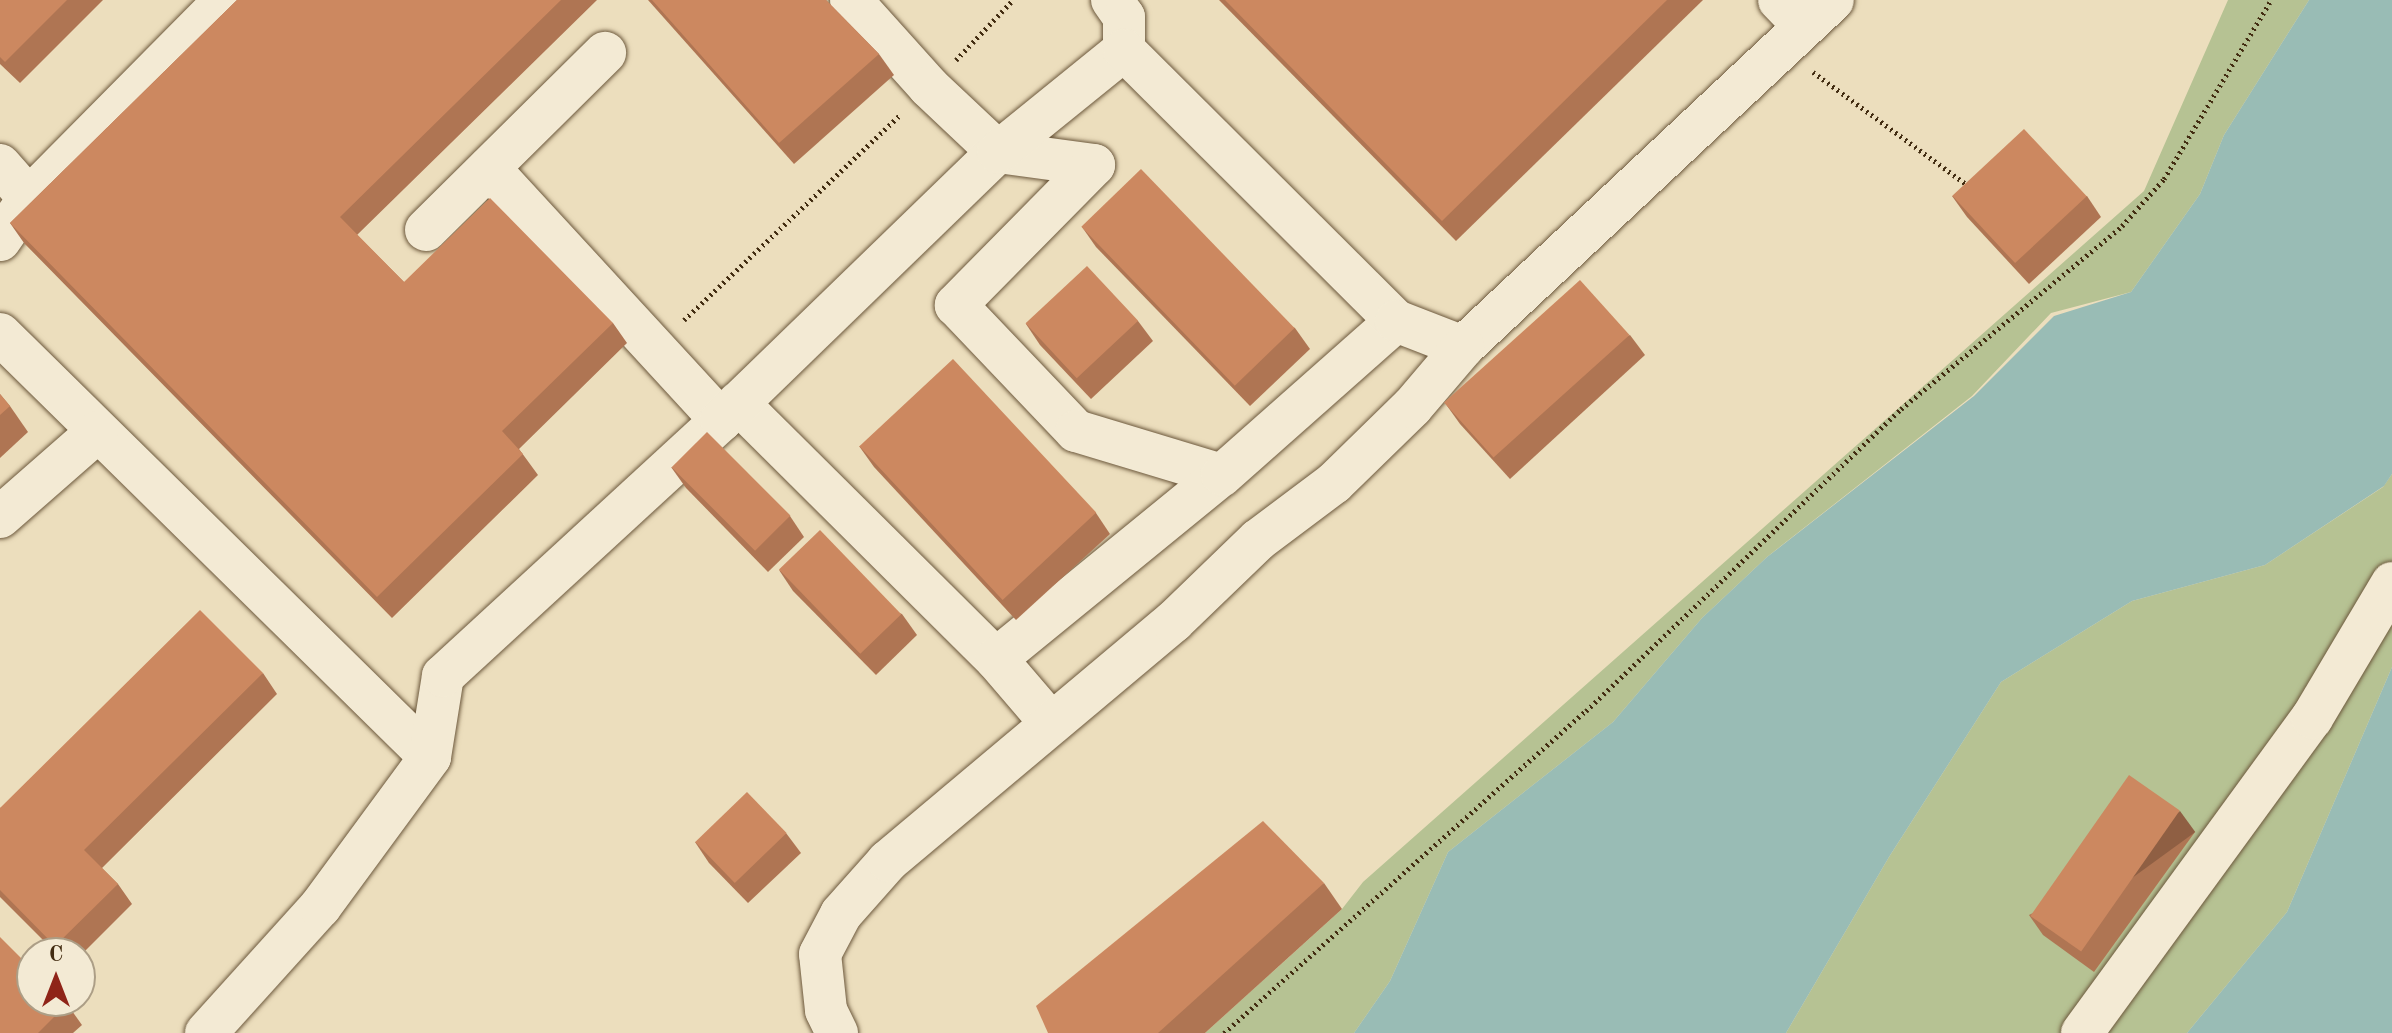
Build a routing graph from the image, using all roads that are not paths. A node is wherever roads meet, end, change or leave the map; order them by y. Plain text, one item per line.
1 (225, 0) edge
2 (851, 0) edge
3 (1112, 0) edge
4 (1799, 19) edge
5 (1124, 50) junction
6 (605, 53) dead end
7 (998, 152) junction
8 (0, 165) edge
9 (489, 168) junction
10 (29, 198) junction
11 (426, 230) dead end
12 (0, 240) edge
13 (1396, 321) junction
14 (0, 334) edge
15 (1463, 347) junction
16 (730, 412) junction
17 (97, 432) junction
18 (1222, 475) junction
19 (0, 517) edge
20 (2392, 583) edge
21 (996, 659) junction
22 (1050, 722) junction
23 (430, 757) junction
24 (206, 1033) edge
25 (837, 1033) edge
26 (2082, 1033) edge

1 - 10 lane
2 - 7 lane
3 - 5 lane
4 - 15 lane
5 - 7 lane
5 - 13 lane
6 - 9 lane
7 - 16 lane
7 - 18 lane
8 - 10 lane
9 - 11 lane
9 - 16 lane
10 - 12 lane
13 - 15 lane
13 - 18 lane
14 - 17 lane
15 - 22 lane
16 - 21 lane
16 - 23 lane
17 - 19 lane
17 - 23 lane
18 - 21 lane
20 - 26 lane
21 - 22 lane
22 - 25 lane
23 - 24 lane

